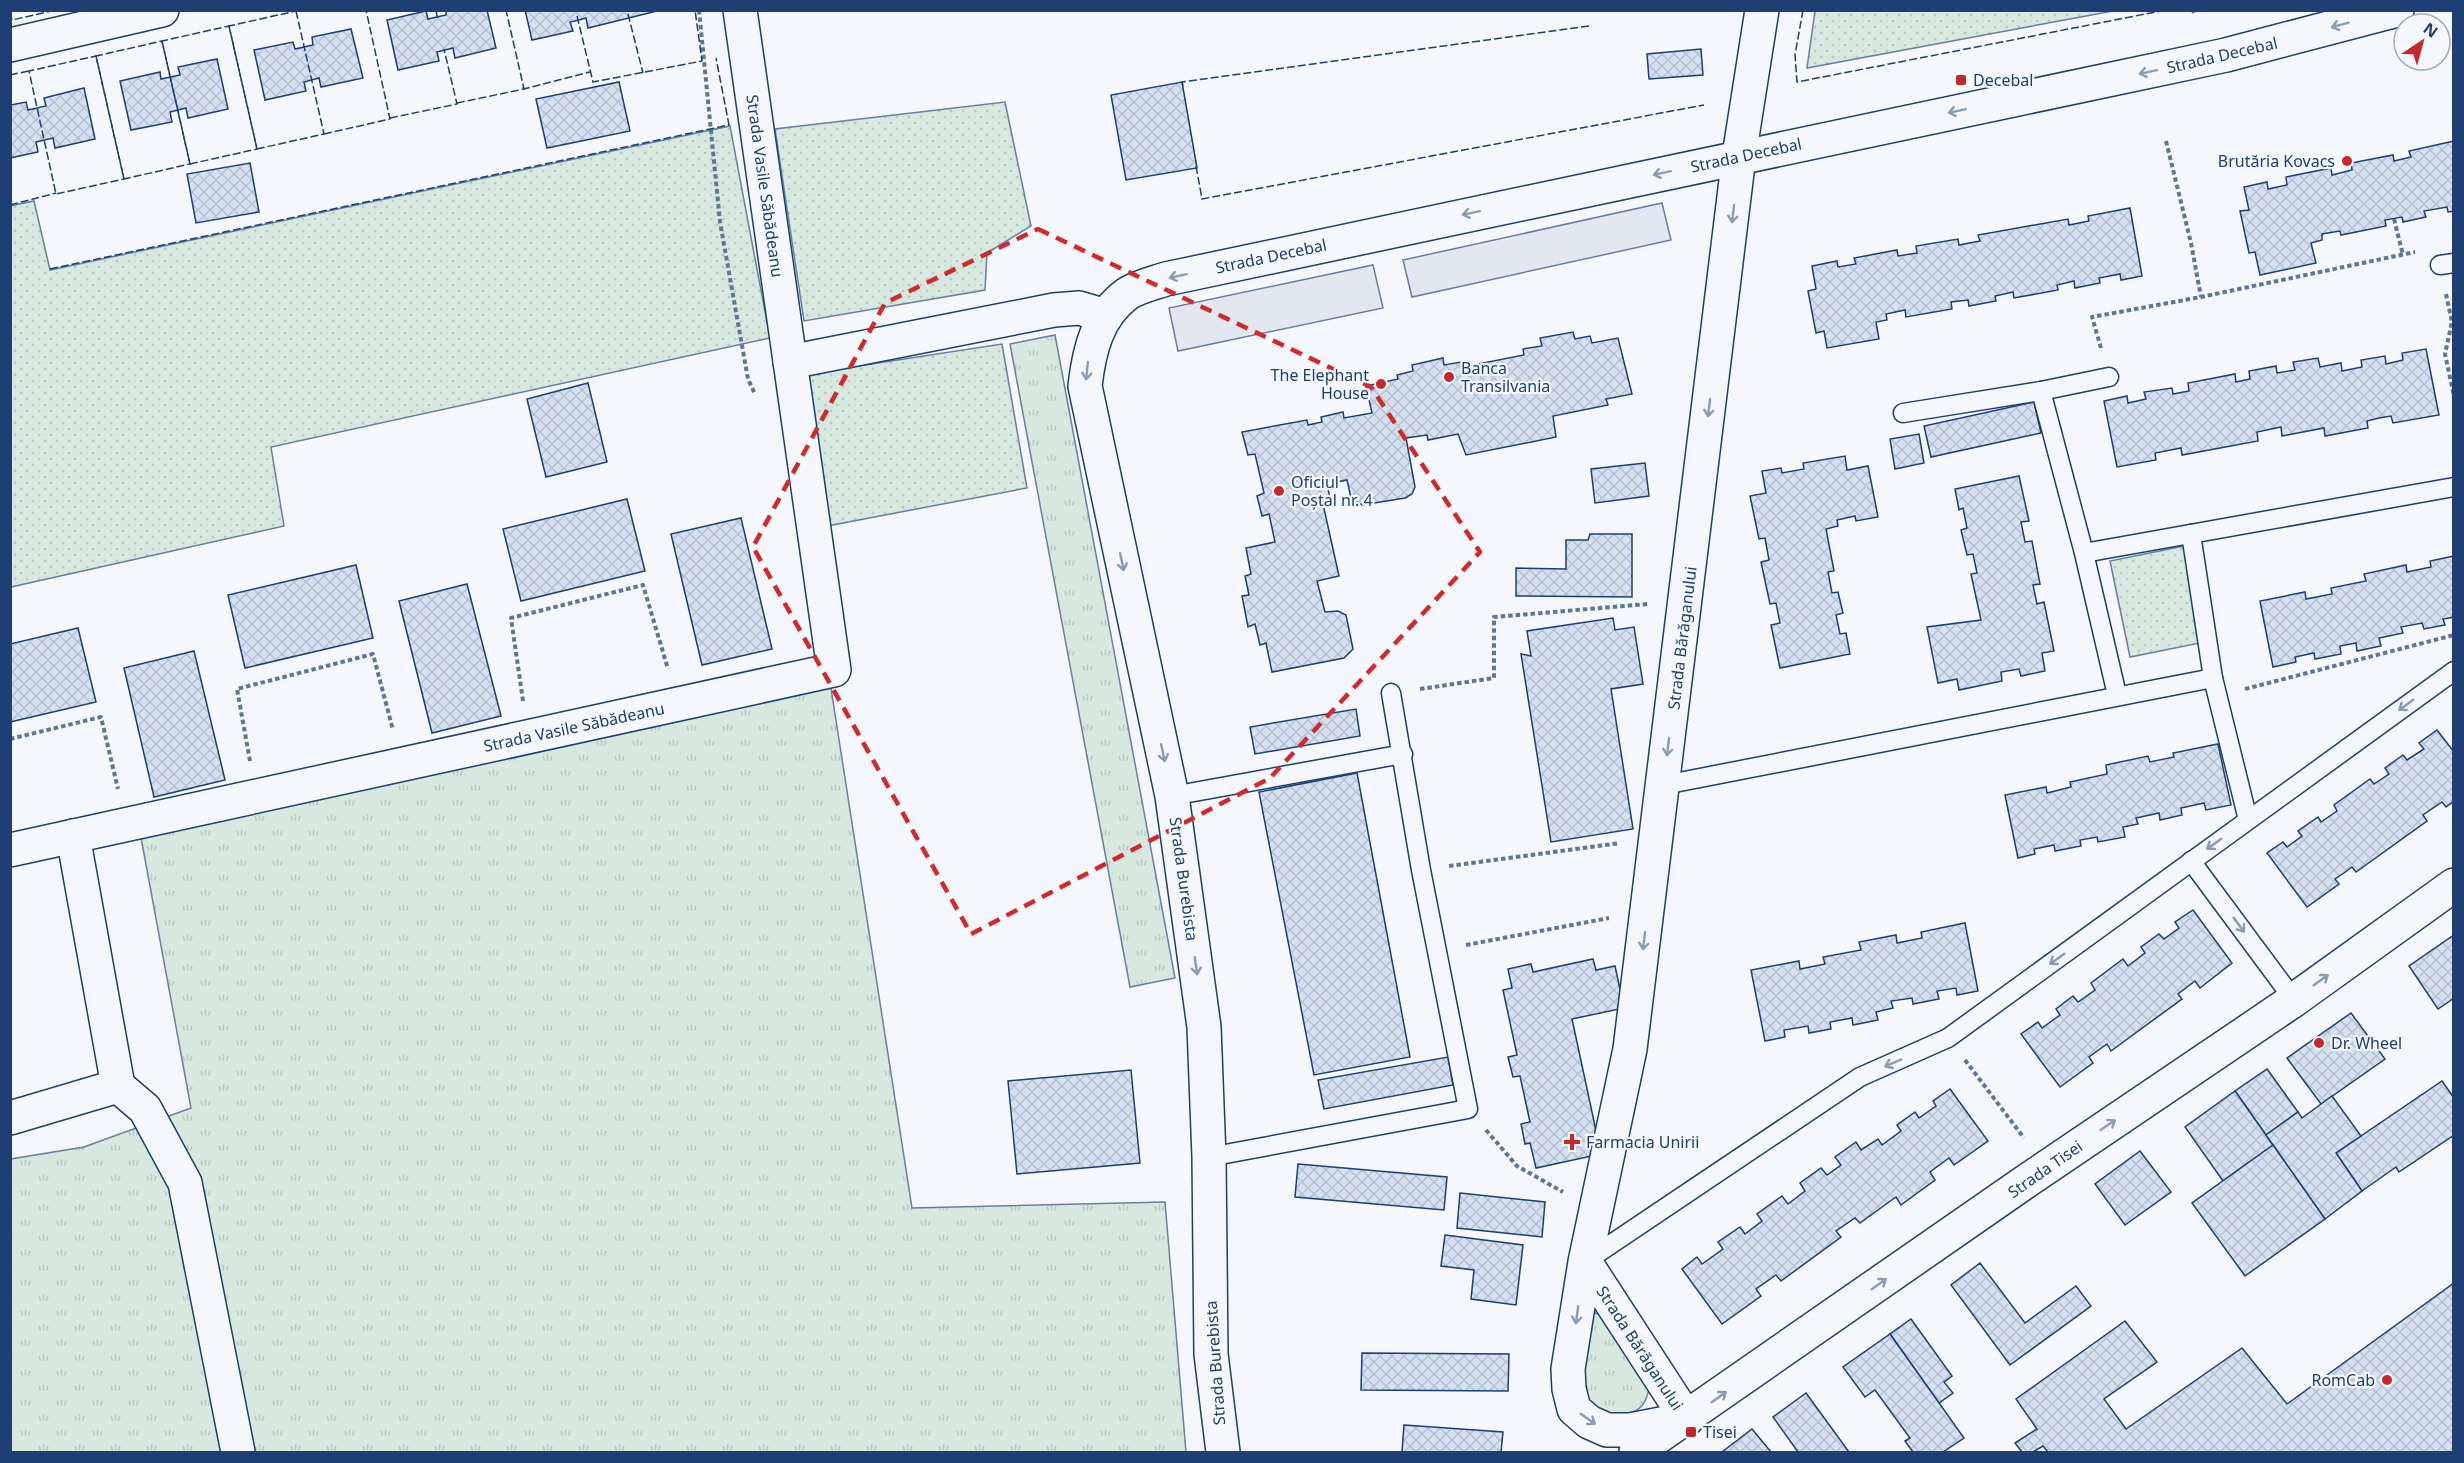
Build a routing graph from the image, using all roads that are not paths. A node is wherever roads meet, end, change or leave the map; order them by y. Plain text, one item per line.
1 (162, 10) edge
2 (740, 10) edge
3 (1762, 10) edge
4 (2397, 10) edge
5 (10, 45) edge
6 (1739, 156) junction
7 (1106, 316) junction
8 (790, 362) junction
9 (2109, 377) road end
10 (2041, 391) junction
11 (1903, 413) dead end
12 (2454, 487) edge
13 (2191, 534) junction
14 (2084, 553) junction
15 (2454, 670) edge
16 (2213, 678) junction
17 (1391, 693) road end
18 (2117, 695) junction
19 (1403, 754) junction
20 (1664, 785) junction
21 (1172, 796) junction
22 (2248, 820) junction
23 (73, 836) junction
24 (10, 850) edge
25 (2192, 861) junction
26 (2454, 885) edge
27 (2294, 1000) junction
28 (118, 1086) junction
29 (10, 1118) edge
30 (1209, 1156) junction
31 (1585, 1262) junction
32 (1687, 1419) junction
33 (238, 1452) edge
34 (1223, 1452) edge
35 (1636, 1452) edge

1 - 5 street
2 - 8 street, Strada Vasile Săbădeanu
3 - 6 street, Strada Bărăganului
4 -> 6 street, Strada Decebal
6 -> 7 street, Strada Decebal
6 -> 20 street, Strada Bărăganului
7 - 8 street
7 -> 21 street, Strada Burebista
8 - 23 street, Strada Vasile Săbădeanu
9 - 10 lane
10 - 11 lane
10 - 14 lane
12 - 13 lane
13 - 14 lane
13 - 16 lane
14 - 18 lane
15 -> 22 lane
16 - 18 lane
16 - 22 lane
17 - 19 lane
18 - 20 lane
19 - 21 lane
19 - 30 lane
20 -> 31 street, Strada Bărăganului
21 -> 30 street, Strada Burebista
22 -> 25 lane
23 - 24 street, Strada Vasile Săbădeanu
23 - 28 street
25 -> 27 lane
25 -> 31 lane
27 -> 26 street, Strada Tisei
32 -> 27 street, Strada Tisei
28 - 29 street
28 - 33 street
30 - 34 street, Strada Burebista
31 - 32 street, Strada Bărăganului
31 -> 32 street, Strada Bărăganului
32 - 35 street, Strada Tisei

